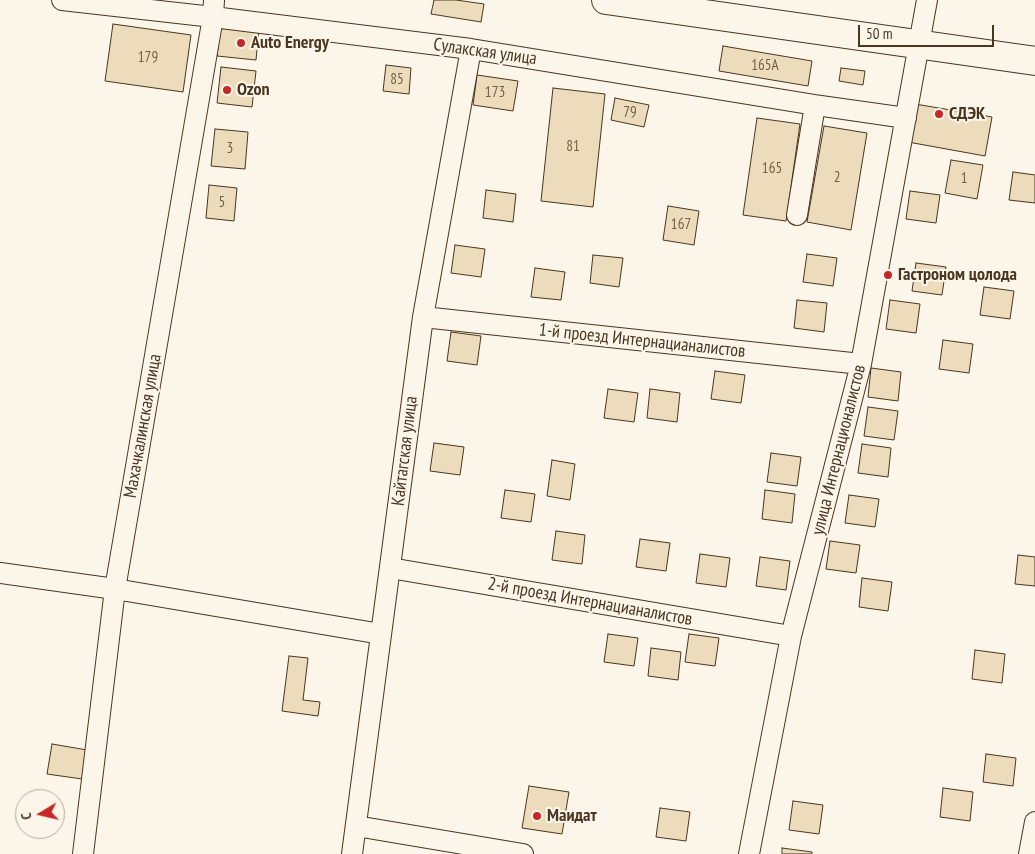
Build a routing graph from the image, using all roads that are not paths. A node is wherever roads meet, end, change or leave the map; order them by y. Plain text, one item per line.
1 (62, 0) edge
2 (606, 0) edge
3 (724, 0) edge
4 (927, 0) edge
5 (214, 8) edge
6 (920, 38) junction
7 (1035, 47) edge
8 (471, 49) junction
9 (1035, 61) edge
10 (815, 105) junction
11 (906, 118) junction
12 (797, 215) dead end
13 (423, 317) junction
14 (861, 364) junction
15 (390, 568) junction
16 (0, 573) edge
17 (115, 589) junction
18 (381, 634) junction
19 (791, 636) junction
20 (1035, 822) edge
21 (356, 826) junction
22 (83, 854) edge
23 (352, 854) edge
24 (522, 854) edge
25 (748, 854) edge
26 (1029, 854) edge

1 - 5 street, Сулакская улица
2 - 6 highway
3 - 6 highway
4 - 6 street, улица Интернационалистов
5 - 8 street, Сулакская улица
5 - 17 street, Махачкалинская улица
6 - 7 highway
6 - 9 highway
6 - 11 street, улица Интернационалистов
8 - 10 street, Сулакская улица
8 - 13 street, Кайтагская улица
10 - 11 street, Сулакская улица
10 - 12 street
11 - 14 street, улица Интернационалистов
13 - 14 street, 1-й проезд Интернацианалистов
13 - 15 street, Кайтагская улица
14 - 19 street, улица Интернационалистов
15 - 18 street, Кайтагская улица
15 - 19 street, 2-й проезд Интернацианалистов
16 - 17 street
17 - 18 street
17 - 22 street, Махачкалинская улица
18 - 21 street, Кайтагская улица
19 - 25 street, улица Интернационалистов
20 - 26 street
21 - 23 street, Кайтагская улица
21 - 24 street

